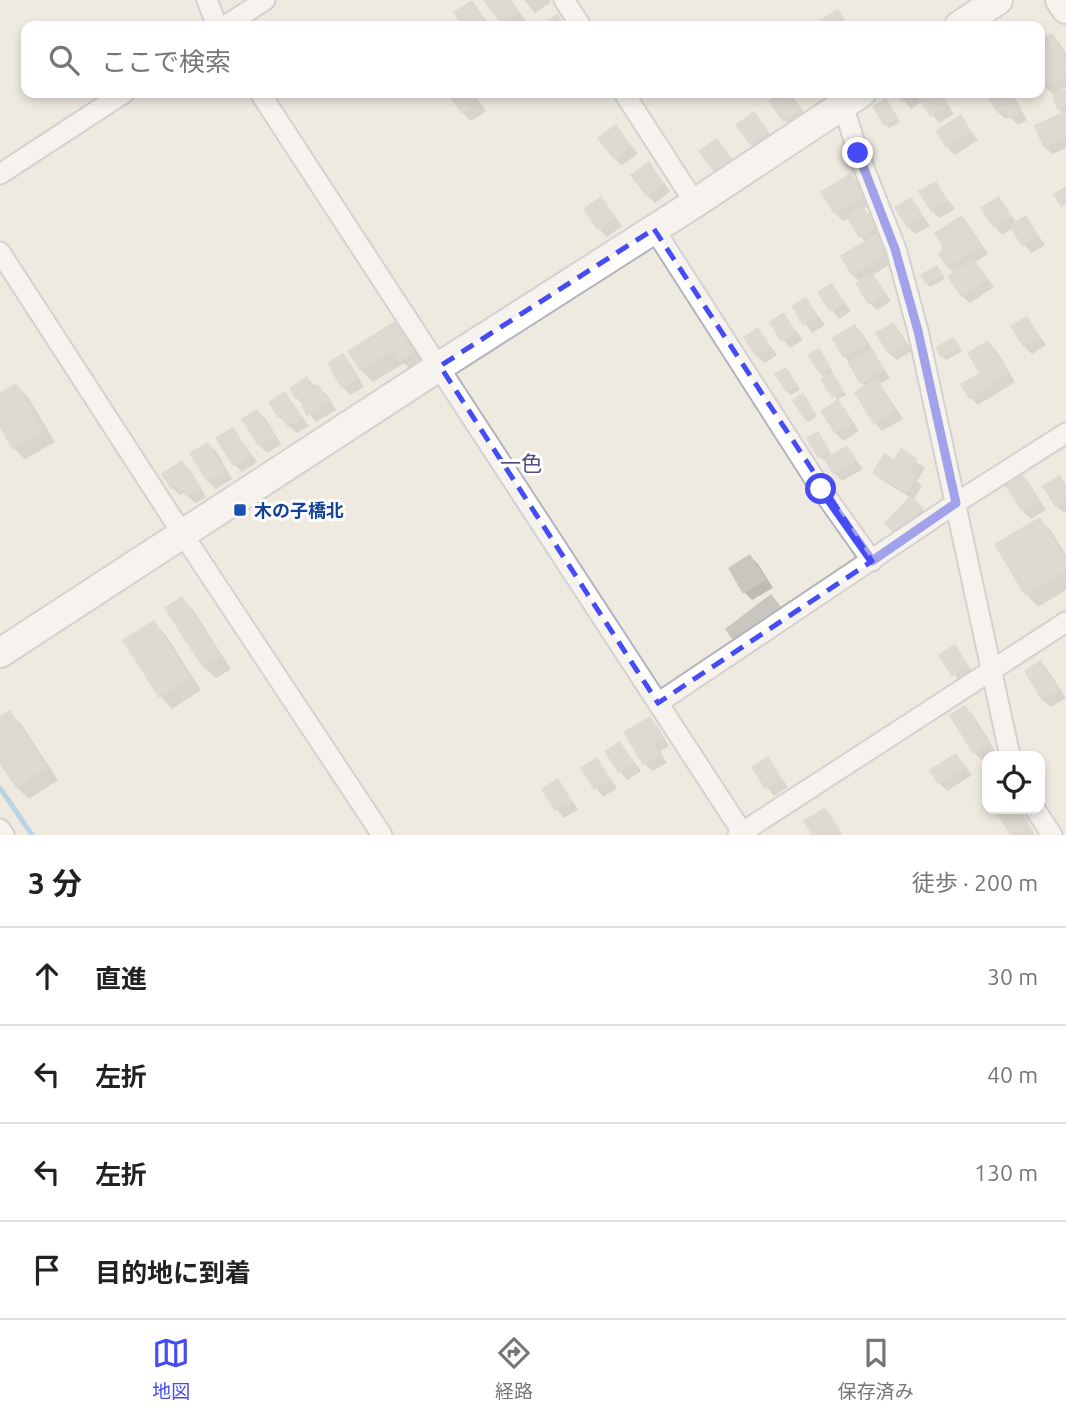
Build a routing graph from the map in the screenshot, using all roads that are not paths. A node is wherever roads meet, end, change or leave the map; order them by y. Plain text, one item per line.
1 (207, 0) edge
2 (265, 0) edge
3 (564, 0) edge
4 (998, 0) edge
5 (1060, 0) edge
6 (1066, 9) edge
7 (215, 21) edge
8 (233, 21) edge
9 (578, 21) edge
10 (966, 21) edge
11 (116, 98) edge
12 (263, 98) edge
13 (627, 98) edge
14 (852, 99) edge
15 (0, 174) edge
16 (695, 203) junction
17 (654, 229) junction
18 (0, 252) edge
19 (440, 366) junction
20 (1066, 433) edge
21 (956, 503) junction
22 (182, 533) junction
23 (872, 561) junction
24 (1066, 622) edge
25 (0, 653) edge
26 (991, 670) junction
27 (658, 703) junction
28 (1009, 751) edge
29 (1038, 814) edge
30 (0, 829) edge
31 (742, 834) edge
32 (4, 835) edge
33 (382, 835) edge
34 (1052, 835) edge

1 - 7 street
2 - 8 street
3 - 9 street
4 - 10 street
5 - 6 street
11 - 15 street
12 - 19 street
13 - 16 street
14 - 16 street
14 - 21 street
16 - 17 street
17 - 19 street
17 - 23 street
18 - 22 street
19 - 22 street
19 - 27 street
20 - 21 street
21 - 23 street
21 - 26 street
22 - 25 street
22 - 33 street
23 - 27 street
24 - 26 street
26 - 28 street
26 - 31 street
27 - 31 street
29 - 34 street
30 - 32 street

